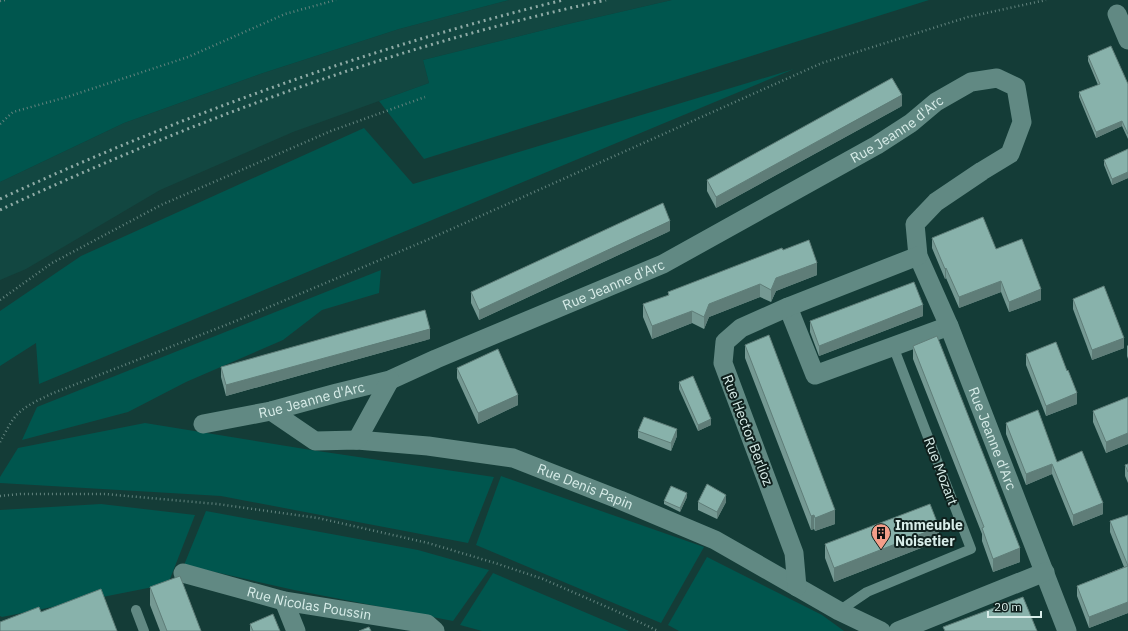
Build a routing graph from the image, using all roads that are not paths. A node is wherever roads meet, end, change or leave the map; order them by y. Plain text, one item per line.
1 (1117, 14) dead end
2 (1128, 40) edge
3 (918, 256) junction
4 (788, 307) junction
5 (949, 326) junction
6 (893, 346) junction
7 (390, 380) junction
8 (271, 411) junction
9 (203, 424) dead end
10 (357, 440) junction
11 (1045, 572) junction
12 (183, 573) dead end
13 (797, 587) junction
14 (284, 601) junction
15 (136, 610) dead end
16 (839, 611) junction
17 (144, 631) edge
18 (296, 631) edge
19 (435, 631) edge
20 (881, 631) edge
21 (898, 631) edge
22 (1067, 631) edge

1 - 2 street
3 - 4 street
3 - 5 street, Rue Jeanne d'Arc
3 - 7 street, Rue Jeanne d'Arc
4 - 6 street
4 - 13 street, Rue Hector Berlioz
5 - 6 street
5 - 11 street, Rue Jeanne d'Arc
6 - 16 lane, Rue Mozart
7 - 8 street, Rue Jeanne d'Arc
7 - 10 street
8 - 9 street, Rue Jeanne d'Arc
8 - 10 street, Rue Denis Papin
10 - 13 street, Rue Denis Papin
11 - 21 street
11 - 22 street, Rue Jeanne d'Arc
12 - 14 street, Rue Nicolas Poussin
13 - 16 street, Rue Denis Papin
14 - 18 street
14 - 19 street, Rue Nicolas Poussin
15 - 17 lane
16 - 20 street, Rue Denis Papin

